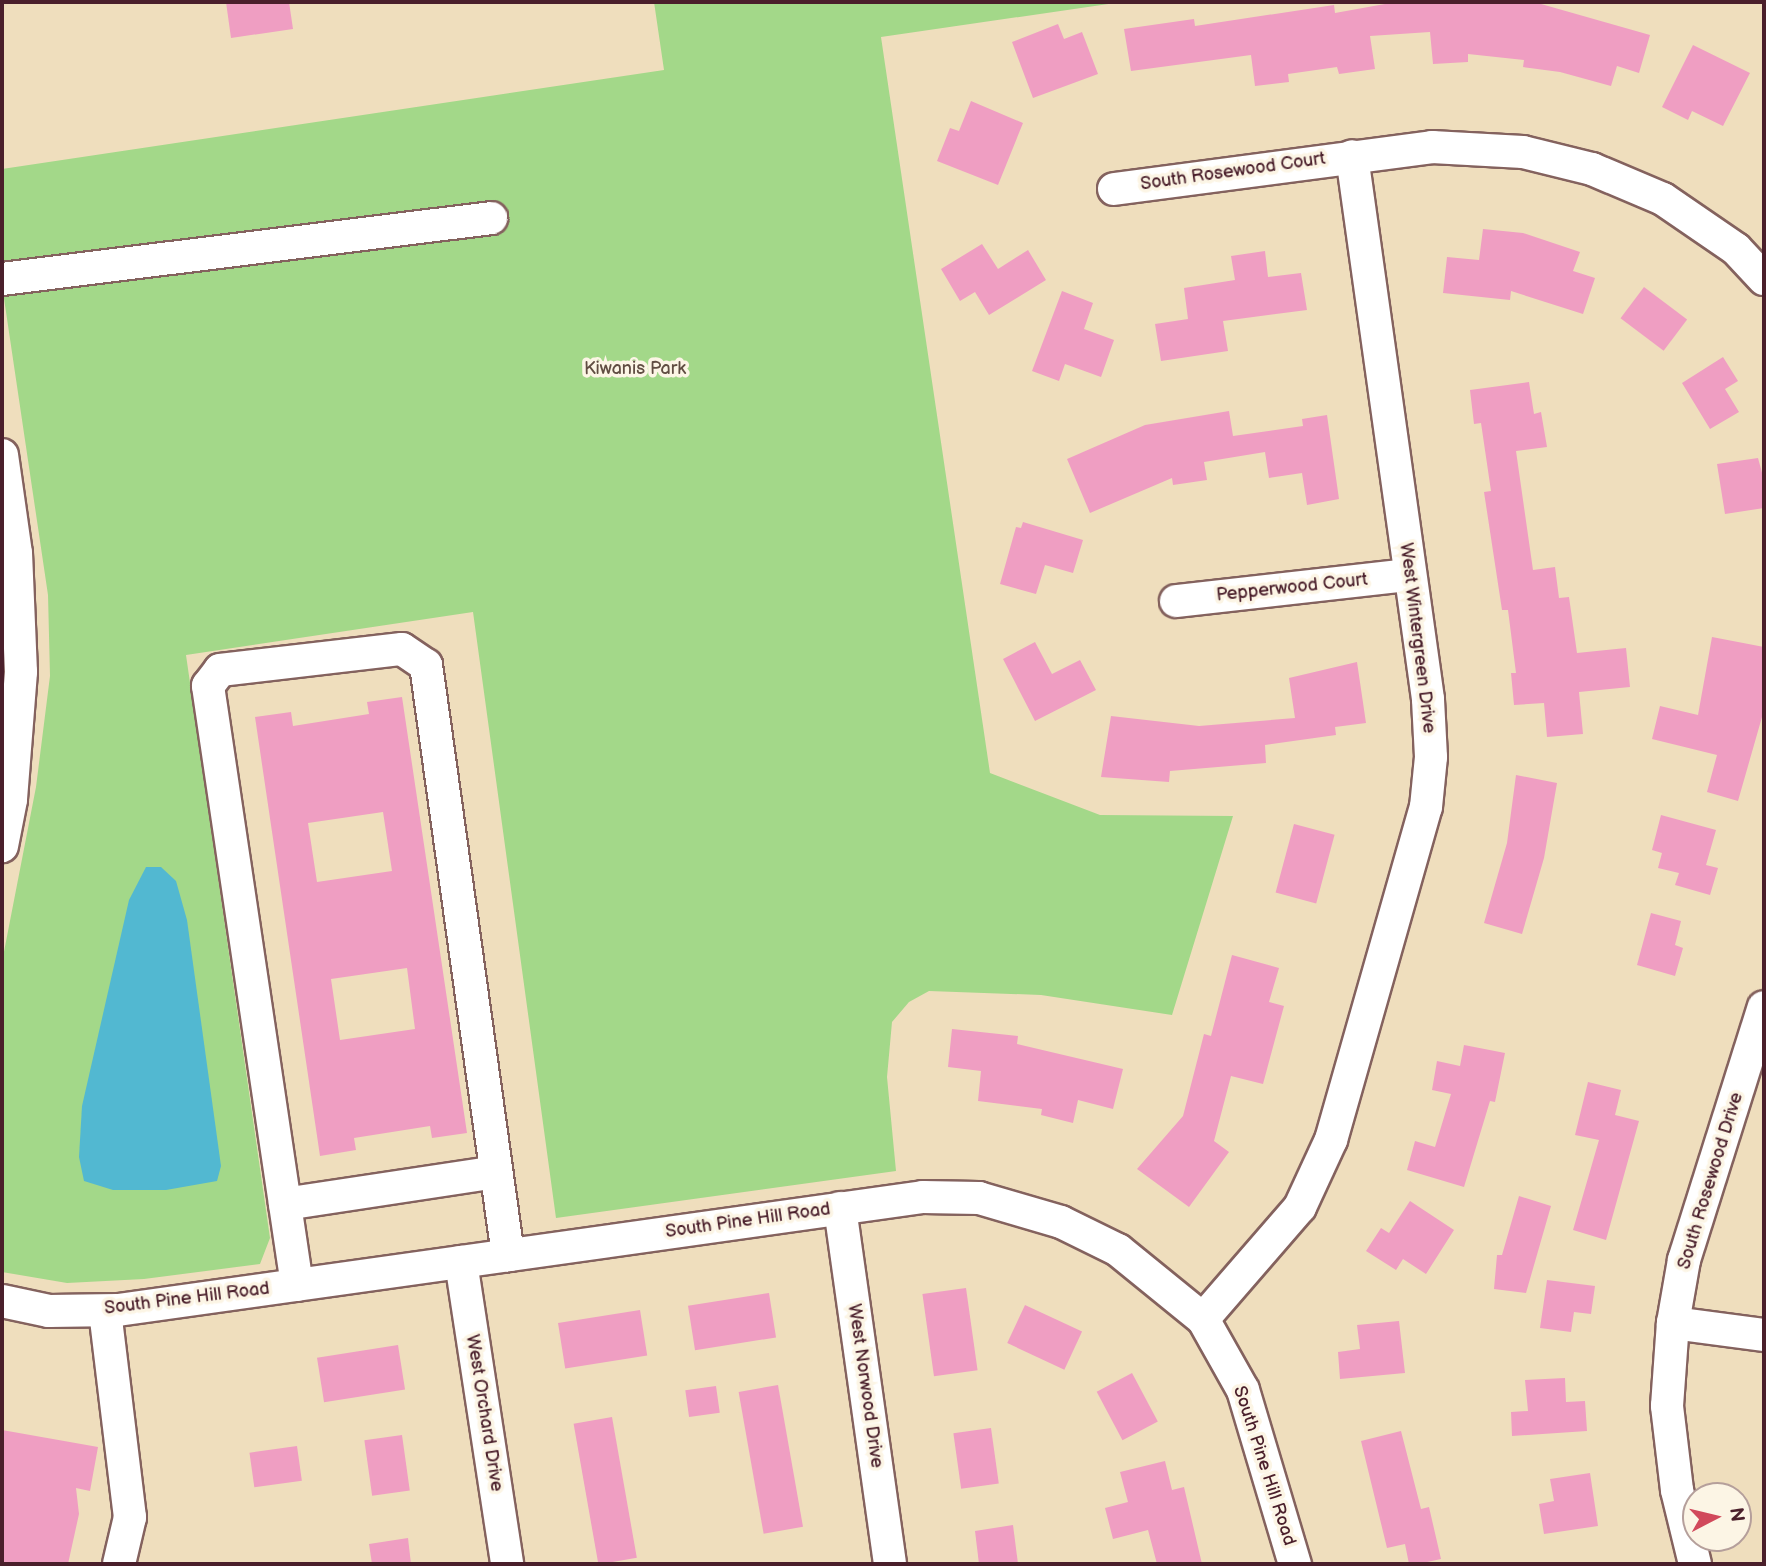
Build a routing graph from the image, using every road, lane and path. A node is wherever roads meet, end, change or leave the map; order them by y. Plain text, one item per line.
1 (1352, 156) junction
2 (1114, 189) dead end
3 (491, 218) dead end
4 (2, 279) edge
5 (1764, 279) edge
6 (2, 455) edge
7 (1409, 575) junction
8 (1176, 601) dead end
9 (2, 846) edge
10 (1764, 1007) edge
11 (496, 1172) junction
12 (285, 1204) junction
13 (840, 1209) junction
14 (508, 1255) junction
15 (461, 1262) junction
16 (297, 1285) junction
17 (2, 1301) edge
18 (105, 1311) junction
19 (1203, 1319) junction
20 (1674, 1323) junction
21 (1764, 1335) edge
22 (119, 1564) edge
23 (507, 1564) edge
24 (890, 1564) edge
25 (1295, 1564) edge
26 (1695, 1564) edge

1 - 2 street, South Rosewood Court
1 - 5 street
1 - 7 street, West Wintergreen Drive
3 - 4 street
6 - 9 street
7 - 8 street, Pepperwood Court
7 - 19 street, West Wintergreen Drive
10 - 20 street, South Rosewood Drive
11 - 12 street
11 - 12 street
11 - 14 street
12 - 16 street
13 - 14 street, South Pine Hill Road
13 - 19 street, South Pine Hill Road
13 - 24 street, West Norwood Drive
14 - 15 street, South Pine Hill Road
15 - 16 street, South Pine Hill Road
15 - 23 street, West Orchard Drive
16 - 18 street, South Pine Hill Road
17 - 18 street, South Pine Hill Road
18 - 22 street
19 - 25 street, South Pine Hill Road
20 - 21 street
20 - 26 street, South Rosewood Drive

